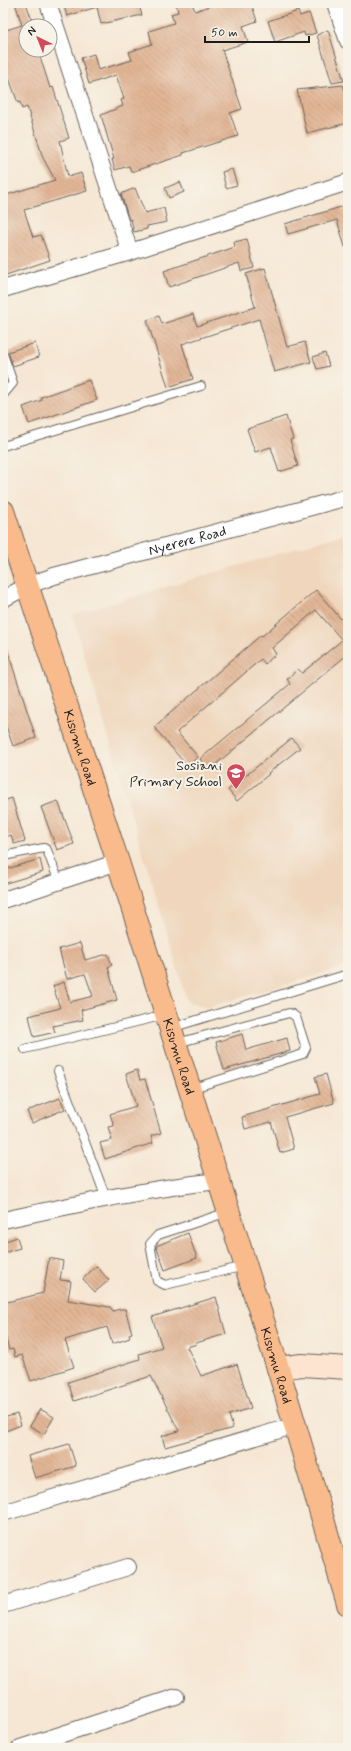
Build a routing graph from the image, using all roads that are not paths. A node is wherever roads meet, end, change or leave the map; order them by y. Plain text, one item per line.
1 (48, 3) edge
2 (335, 3) edge
3 (348, 41) edge
4 (348, 182) edge
5 (130, 252) junction
6 (3, 289) edge
7 (3, 354) edge
8 (201, 386) dead end
9 (3, 395) edge
10 (3, 446) edge
11 (348, 496) edge
12 (3, 511) edge
13 (27, 586) junction
14 (3, 599) edge
15 (3, 856) edge
16 (118, 862) junction
17 (58, 882) junction
18 (3, 900) edge
19 (348, 974) edge
20 (170, 1029) junction
21 (26, 1049) dead end
22 (58, 1071) dead end
23 (189, 1090) junction
24 (218, 1181) junction
25 (106, 1198) junction
26 (228, 1212) junction
27 (3, 1220) edge
28 (245, 1266) junction
29 (278, 1368) junction
30 (348, 1368) edge
31 (296, 1425) junction
32 (3, 1513) edge
33 (128, 1567) dead end
34 (348, 1604) edge
35 (3, 1606) edge
36 (176, 1697) dead end
37 (20, 1748) edge

1 - 5 street
2 - 3 street
4 - 5 street
5 - 6 street
7 - 9 lane
8 - 10 lane
11 - 13 street, Nyerere Road
12 - 13 highway, Kisumu Road
13 - 14 street, Nyerere Road
13 - 16 highway, Kisumu Road
15 - 17 lane
16 - 17 street
16 - 20 highway, Kisumu Road
17 - 18 street
19 - 20 lane
20 - 21 lane
20 - 23 highway, Kisumu Road
20 - 23 lane
22 - 25 lane
23 - 24 highway, Kisumu Road
24 - 25 street
24 - 26 highway, Kisumu Road
25 - 27 street
26 - 28 highway, Kisumu Road
26 - 28 lane
28 - 29 highway, Kisumu Road
29 - 30 street
29 - 31 highway, Kisumu Road
31 - 32 street
31 - 34 highway, Kisumu Road
33 - 35 street
36 - 37 street

